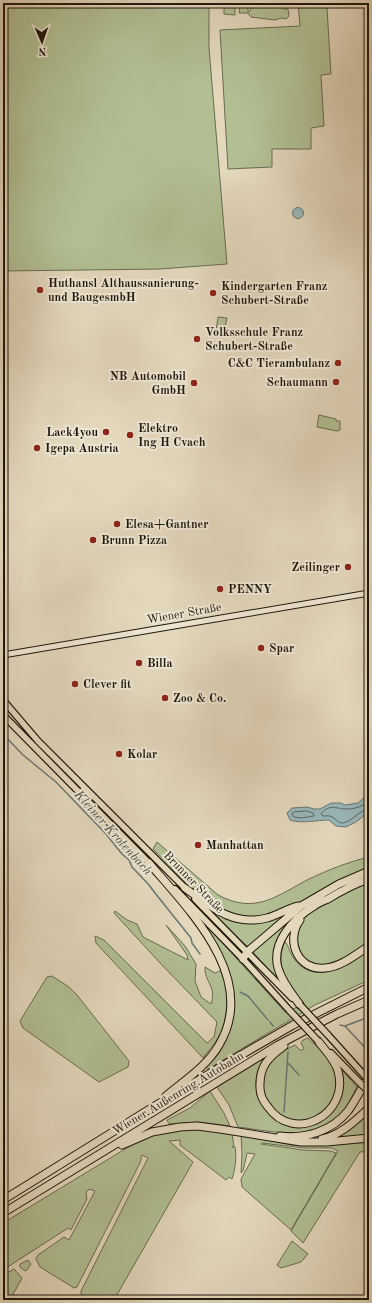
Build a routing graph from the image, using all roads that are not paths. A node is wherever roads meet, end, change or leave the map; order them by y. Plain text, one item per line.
1 (369, 592) edge
2 (3, 655) edge
3 (3, 700) edge
4 (3, 715) edge
5 (149, 862) junction
6 (369, 871) edge
7 (369, 879) edge
8 (185, 888) junction
9 (324, 901) junction
10 (301, 906) junction
11 (369, 946) edge
12 (247, 952) junction
13 (243, 959) junction
14 (369, 987) edge
15 (369, 1000) edge
16 (300, 1005) junction
17 (303, 1031) junction
18 (318, 1041) junction
19 (367, 1075) edge
20 (369, 1080) edge
21 (367, 1091) edge
22 (153, 1107) junction
23 (369, 1108) edge
24 (240, 1132) junction
25 (369, 1138) edge
26 (310, 1142) junction
27 (82, 1164) junction
28 (3, 1200) edge
29 (3, 1213) edge

1 - 2 main road, Wiener Straße
3 - 8 main road, Brunner Straße
4 - 5 main road, Brunner Straße
5 - 13 main road, Brunner Straße
5 - 22 highway
6 - 10 highway
7 - 9 highway
8 - 10 highway
8 - 12 main road, Brunner Straße
9 - 11 highway
9 - 16 highway
10 - 12 highway
12 - 13 highway
12 - 16 main road, Brunner Straße
13 - 18 main road, Brunner Straße, bridge
14 - 22 highway, Wiener Außenring Autobahn
15 - 17 highway, Wiener Außenring Autobahn
16 - 19 main road, Brunner Straße, bridge
17 - 18 highway
17 - 27 highway, Wiener Außenring Autobahn
18 - 21 main road, Brunner Straße, bridge
19 - 20 main road, Brunner Straße, bridge
19 - 24 highway
22 - 28 highway, Wiener Außenring Autobahn
23 - 26 highway
24 - 26 highway
24 - 27 highway
25 - 26 highway
27 - 29 highway, Wiener Außenring Autobahn

